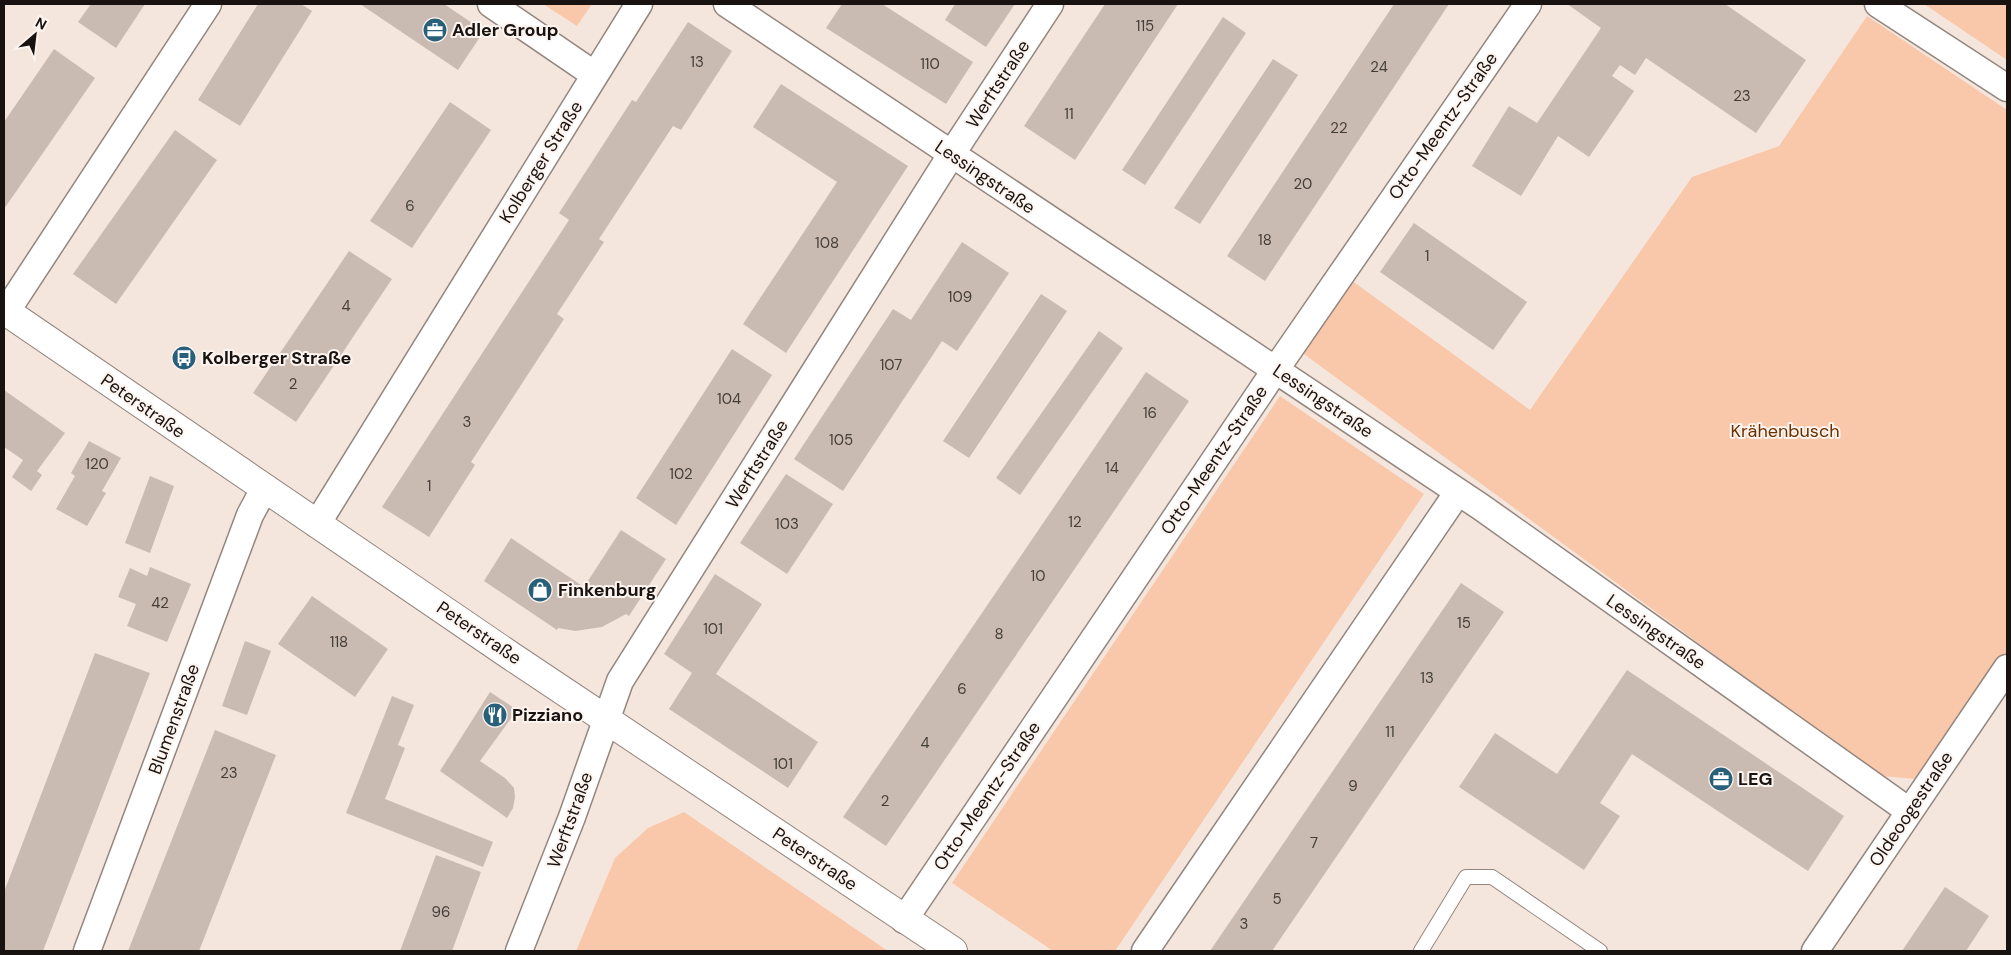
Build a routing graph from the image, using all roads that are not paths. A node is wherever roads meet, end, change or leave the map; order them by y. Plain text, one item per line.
1 (208, 4) edge
2 (491, 4) edge
3 (639, 4) edge
4 (727, 4) edge
5 (1050, 4) edge
6 (1528, 4) edge
7 (1878, 4) edge
8 (595, 75) junction
9 (2007, 88) edge
10 (951, 155) junction
11 (5, 311) edge
12 (1276, 369) junction
13 (264, 489) junction
14 (1458, 492) junction
15 (317, 524) junction
16 (2007, 668) edge
17 (605, 719) junction
18 (1909, 812) junction
19 (904, 920) junction
20 (87, 951) edge
21 (520, 951) edge
22 (953, 951) edge
23 (1146, 951) edge
24 (1421, 951) edge
25 (1600, 951) edge
26 (1815, 951) edge

1 - 11 street, Peterstraße
2 - 8 street
3 - 8 street, Kolberger Straße
4 - 10 street, Lessingstraße
5 - 10 street, Werftstraße
6 - 12 street, Otto-Meentz-Straße
7 - 9 street
8 - 15 street, Kolberger Straße
10 - 12 street, Lessingstraße
10 - 17 street, Werftstraße
11 - 13 main road, Peterstraße
12 - 14 street, Lessingstraße
12 - 19 street, Otto-Meentz-Straße
13 - 15 main road, Peterstraße
13 - 20 street, Blumenstraße
14 - 18 street, Lessingstraße
14 - 23 street
15 - 17 main road, Peterstraße
16 - 18 street, Oldeoogestraße
17 - 19 main road, Peterstraße
17 - 21 street, Werftstraße
18 - 26 street, Oldeoogestraße
19 - 22 main road, Peterstraße
24 - 25 lane

